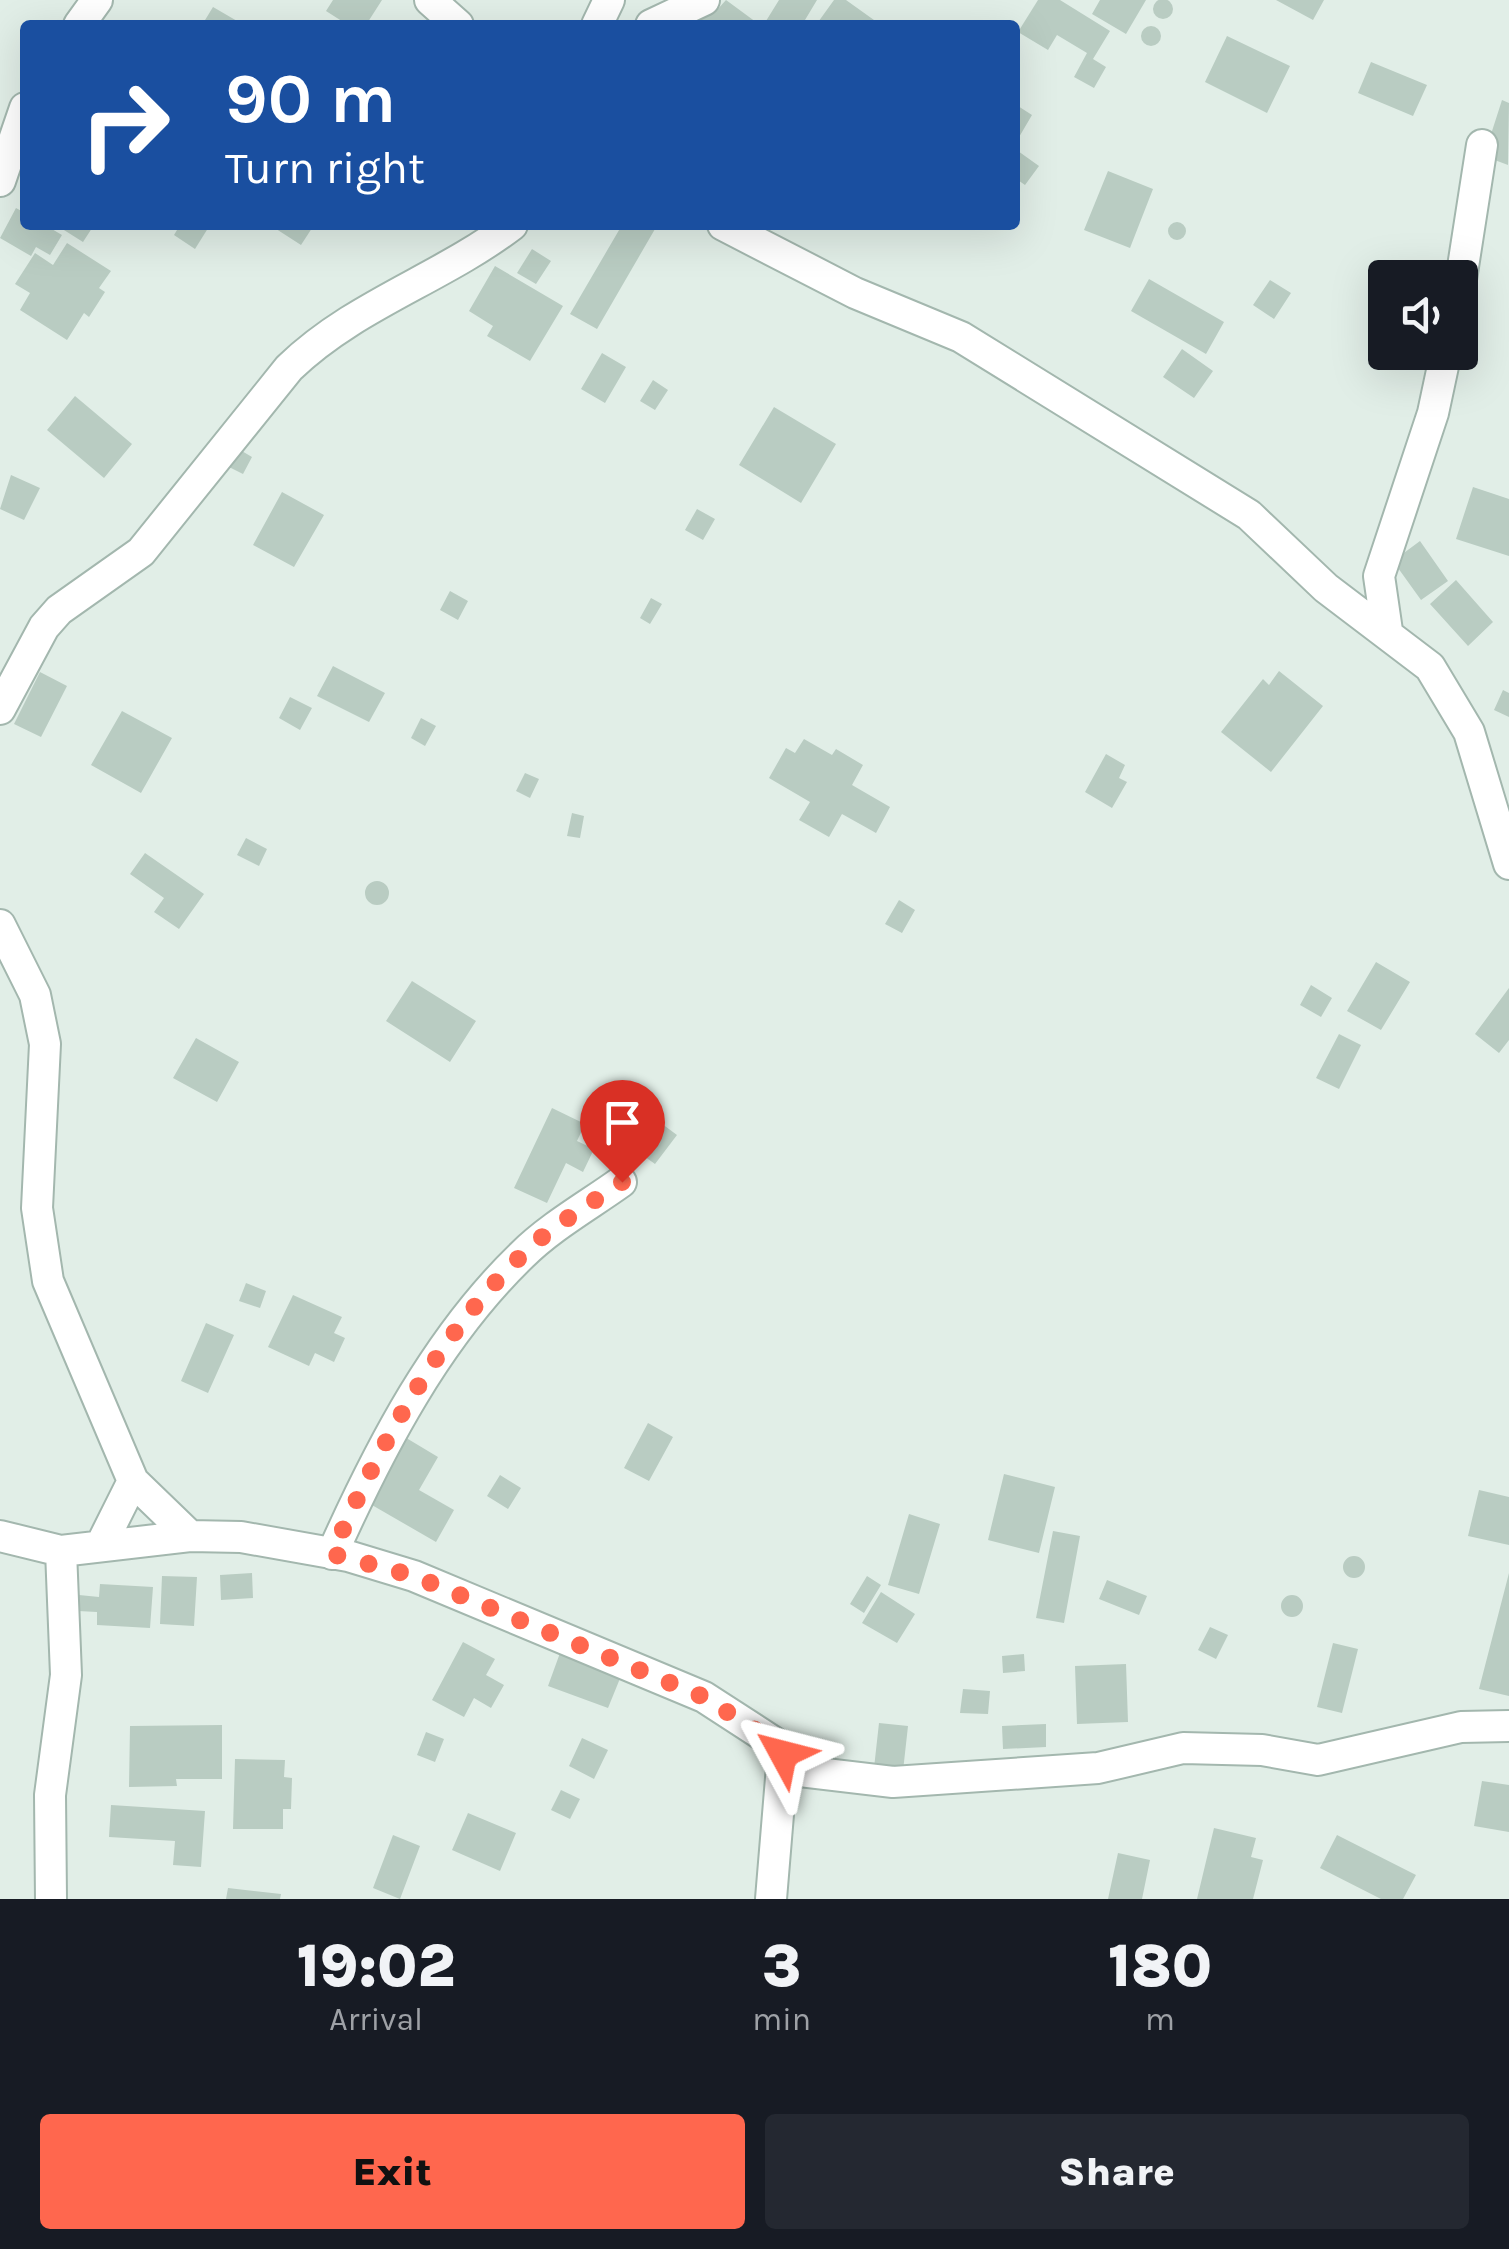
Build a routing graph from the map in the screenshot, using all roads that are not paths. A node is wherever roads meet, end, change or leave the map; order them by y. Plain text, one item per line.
1 (430, 0) edge
2 (704, 0) edge
3 (452, 20) edge
4 (662, 20) edge
5 (20, 122) edge
6 (1482, 145) dead end
7 (0, 180) edge
8 (505, 230) edge
9 (733, 230) edge
10 (1464, 260) edge
11 (1442, 370) edge
12 (1387, 631) junction
13 (0, 709) edge
14 (1509, 864) edge
15 (0, 925) edge
16 (622, 1182) dead end
17 (133, 1480) junction
18 (0, 1536) edge
19 (190, 1536) junction
20 (101, 1545) junction
21 (61, 1551) junction
22 (332, 1554) junction
23 (1509, 1726) edge
24 (783, 1769) junction
25 (50, 1899) edge
26 (771, 1899) edge

1 - 3 street
2 - 4 street
5 - 7 street
6 - 10 street
8 - 13 street
9 - 12 street
11 - 12 street
12 - 14 street
15 - 17 street
16 - 22 street
17 - 19 street
17 - 20 street
18 - 21 street
19 - 20 street
19 - 22 street
20 - 21 street
21 - 25 street
22 - 24 street
23 - 24 street
24 - 26 street

